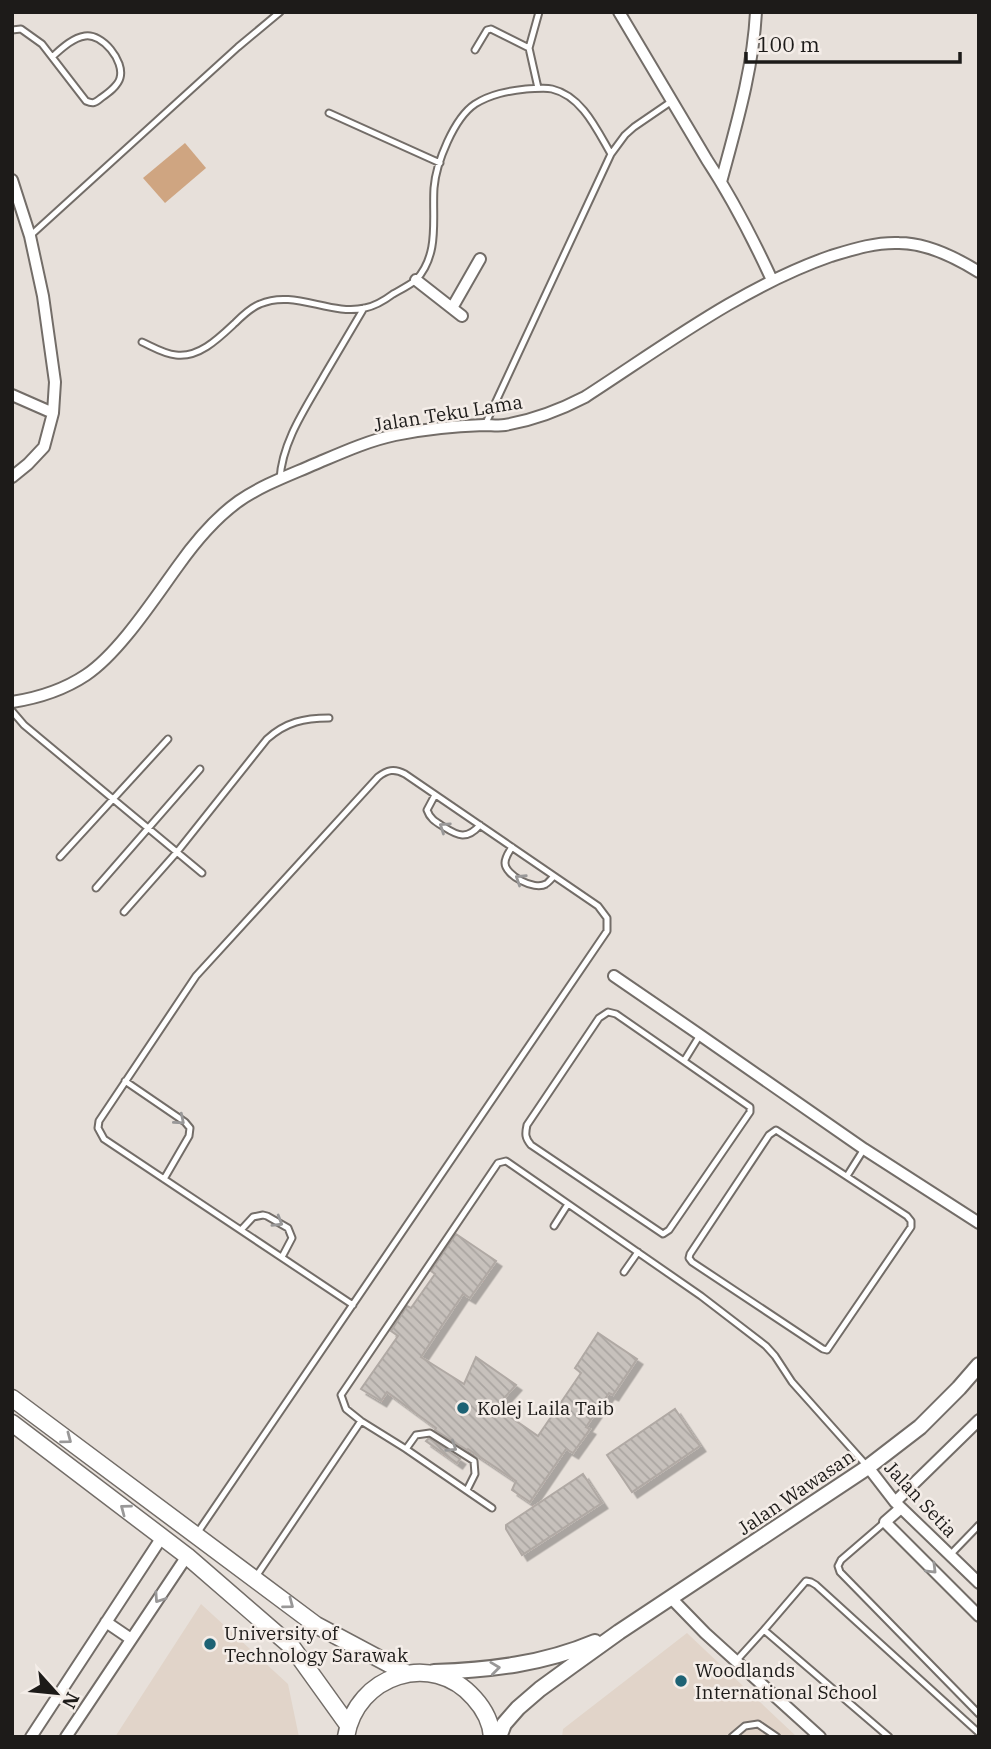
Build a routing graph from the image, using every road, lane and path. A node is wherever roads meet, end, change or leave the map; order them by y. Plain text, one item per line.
1 (280, 12) edge
2 (539, 12) edge
3 (619, 12) edge
4 (756, 12) edge
5 (12, 30) edge
6 (529, 48) junction
7 (475, 50) dead end
8 (52, 57) junction
9 (538, 88) junction
10 (672, 101) junction
11 (329, 113) dead end
12 (611, 154) junction
13 (440, 163) junction
14 (12, 180) edge
15 (721, 182) junction
16 (30, 236) junction
17 (480, 259) dead end
18 (979, 272) edge
19 (416, 279) junction
20 (772, 280) junction
21 (364, 308) junction
22 (452, 308) junction
23 (462, 316) dead end
24 (142, 342) dead end
25 (12, 395) edge
26 (53, 414) junction
27 (485, 425) junction
28 (12, 477) edge
29 (280, 479) junction
30 (12, 702) edge
31 (12, 711) edge
32 (329, 718) dead end
33 (168, 739) dead end
34 (200, 769) dead end
35 (435, 795) junction
36 (113, 799) junction
37 (480, 825) junction
38 (148, 828) junction
39 (512, 847) junction
40 (177, 852) junction
41 (60, 856) dead end
42 (202, 873) dead end
43 (554, 876) junction
44 (96, 888) dead end
45 (124, 912) dead end
46 (614, 976) dead end
47 (700, 1035) junction
48 (684, 1061) junction
49 (125, 1081) junction
50 (864, 1149) junction
51 (847, 1176) junction
52 (163, 1179) junction
53 (568, 1204) junction
54 (979, 1223) edge
55 (554, 1226) dead end
56 (241, 1230) junction
57 (638, 1252) junction
58 (282, 1257) junction
59 (624, 1272) dead end
60 (353, 1305) junction
61 (979, 1365) edge
62 (12, 1398) edge
63 (979, 1420) edge
64 (361, 1421) junction
65 (12, 1423) edge
66 (406, 1449) junction
67 (868, 1467) junction
68 (467, 1490) junction
69 (898, 1505) junction
70 (492, 1508) dead end
71 (885, 1521) junction
72 (979, 1525) edge
73 (196, 1535) junction
74 (162, 1537) junction
75 (950, 1555) junction
76 (187, 1556) junction
77 (255, 1578) junction
78 (979, 1583) edge
79 (671, 1598) junction
80 (979, 1616) edge
81 (106, 1622) junction
82 (764, 1629) junction
83 (619, 1632) junction
84 (131, 1639) junction
85 (736, 1661) junction
86 (406, 1673) junction
87 (427, 1673) junction
88 (979, 1714) edge
89 (347, 1731) edge
90 (979, 1734) edge
91 (31, 1737) edge
92 (66, 1737) edge
93 (492, 1737) edge
94 (499, 1737) edge
95 (732, 1737) edge
96 (777, 1737) edge
97 (820, 1737) edge
98 (889, 1737) edge

1 - 16 lane
2 - 6 lane
3 - 10 street
4 - 15 street
5 - 8 lane
6 - 7 lane
6 - 9 lane
8 - 8 lane
9 - 12 lane
9 - 13 lane
10 - 12 lane
10 - 15 street
11 - 13 lane
12 - 27 lane
13 - 19 lane
14 - 16 street
15 - 20 street
16 - 26 street
17 - 22 street
18 - 20 street, Jalan Teku Lama
19 - 21 lane
19 - 22 street
20 - 27 street, Jalan Teku Lama
21 - 24 lane
21 - 29 lane
22 - 23 street
25 - 26 street
26 - 28 street
27 - 29 street, Jalan Teku Lama
29 - 30 street, Jalan Teku Lama
31 - 36 lane
32 - 40 lane
33 - 36 lane
34 - 38 lane
35 - 37 lane
37 -> 35 lane
35 - 49 lane
36 - 38 lane
36 - 41 lane
37 - 39 lane
38 - 40 lane
38 - 44 lane
39 - 43 lane
43 -> 39 lane
40 - 42 lane
40 - 45 lane
43 - 60 lane
46 - 47 street
47 - 48 lane
47 - 50 street
48 - 48 lane
49 - 52 lane
49 -> 52 lane
50 - 51 lane
50 - 54 street
51 - 51 lane
52 - 56 lane
53 - 55 lane
53 - 57 lane
53 - 64 lane
56 - 58 lane
56 -> 58 lane
57 - 59 lane
57 - 67 lane
58 - 60 lane
60 - 73 lane
61 - 67 street, Jalan Wawasan
62 -> 73 main road
63 - 69 street
64 - 66 lane
64 - 77 lane
74 -> 65 main road
66 - 68 lane
66 -> 68 lane
67 - 69 street, Jalan Setia
67 - 79 street, Jalan Wawasan
68 - 70 lane
69 - 71 street
69 - 75 street, Jalan Setia
71 -> 80 street
71 - 88 lane
72 - 75 lane
73 - 77 main road
74 - 76 main road
74 - 81 street
75 - 78 street, Jalan Setia
76 -> 84 street
76 - 89 main road
77 -> 86 main road
79 - 83 street, Jalan Wawasan
79 - 85 street
81 - 84 street
81 - 91 street
82 - 85 lane
82 - 90 lane
82 - 98 lane
87 -> 83 street
83 - 94 street
84 - 92 street
85 - 97 street
86 - 87 main road
86 - 89 main road
87 - 93 main road
95 - 96 lane

